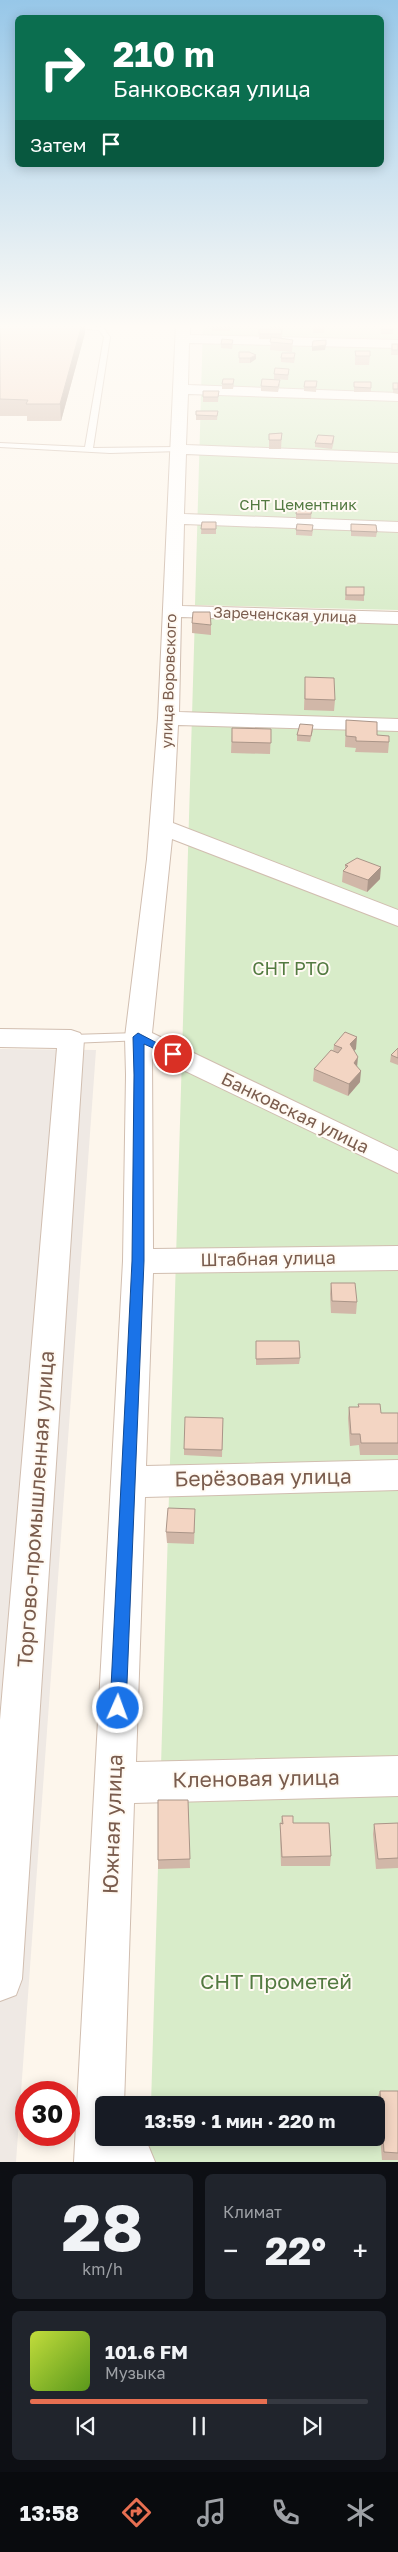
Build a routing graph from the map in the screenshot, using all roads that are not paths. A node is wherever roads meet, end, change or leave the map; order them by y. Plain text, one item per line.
1 (93, 425) edge
2 (178, 425) edge
3 (0, 445) edge
4 (177, 449) junction
5 (89, 450) junction
6 (398, 458) edge
7 (176, 519) junction
8 (398, 527) edge
9 (171, 611) junction
10 (398, 618) edge
11 (168, 718) junction
12 (398, 725) edge
13 (161, 827) junction
14 (398, 919) edge
15 (138, 1037) junction
16 (0, 1038) edge
17 (71, 1039) junction
18 (398, 1163) edge
19 (398, 1258) edge
20 (138, 1261) junction
21 (398, 1475) edge
22 (128, 1482) junction
23 (398, 1776) edge
24 (114, 1783) junction
25 (0, 1979) edge
26 (109, 2160) edge

1 - 5 lane
2 - 4 street, улица Воровского
3 - 5 lane
4 - 5 lane
4 - 6 street
4 - 7 street, улица Воровского
7 - 8 street
7 - 9 street, улица Воровского
9 - 10 street, Зареченская улица
9 - 11 street, улица Воровского
11 - 12 street
11 - 13 street, улица Воровского
13 - 14 street
13 - 15 street, улица Воровского
15 - 17 lane
15 - 18 street, Банковская улица
15 - 20 street, Южная улица
16 - 17 street
17 - 25 street, Торгово-промышленная улица
19 - 20 street, Штабная улица
20 - 22 street, Южная улица
21 - 22 street, Берёзовая улица
22 - 24 street, Южная улица
23 - 24 street, Кленовая улица
24 - 26 street, Южная улица

